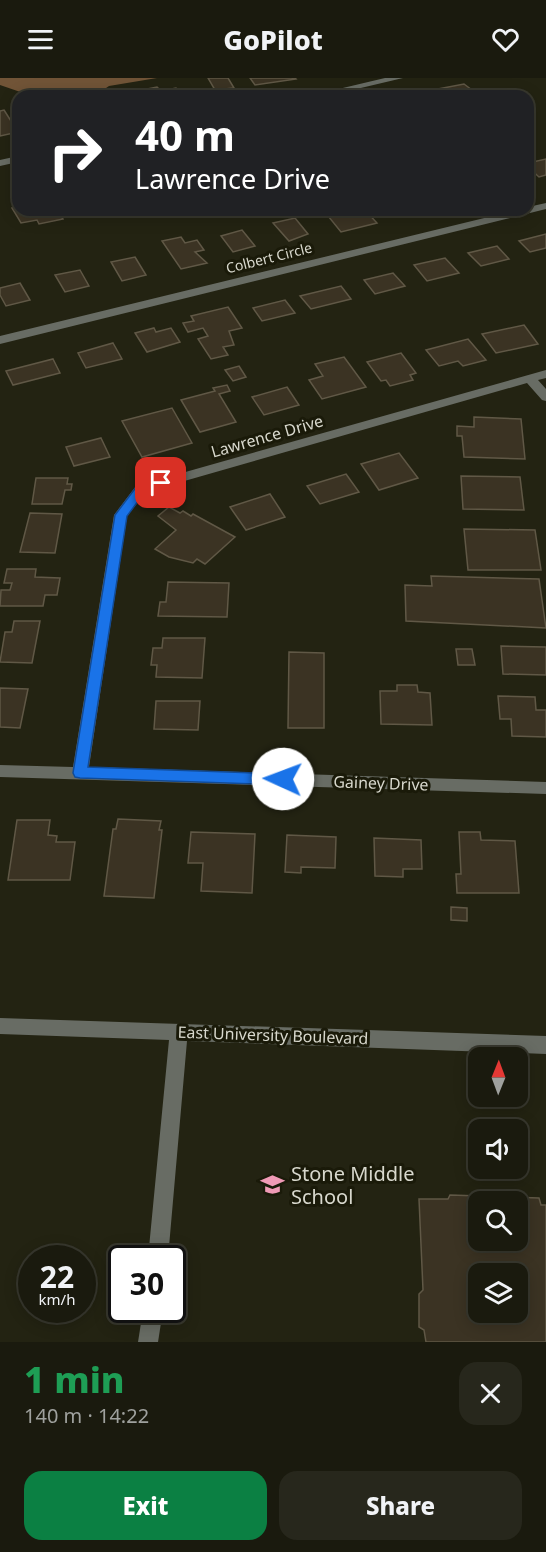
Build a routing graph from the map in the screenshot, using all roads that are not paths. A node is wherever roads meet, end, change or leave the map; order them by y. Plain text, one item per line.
1 (398, 78) edge
2 (342, 90) edge
3 (505, 216) edge
4 (0, 340) edge
5 (546, 374) edge
6 (530, 379) junction
7 (546, 397) edge
8 (0, 771) edge
9 (80, 773) junction
10 (546, 788) edge
11 (0, 1026) edge
12 (179, 1032) junction
13 (546, 1044) edge
14 (159, 1245) edge
15 (151, 1323) edge
16 (148, 1342) edge

1 - 2 street
3 - 4 street, Colbert Circle
5 - 6 street, Lawrence Drive
6 - 7 street
6 - 9 street, Lawrence Drive
8 - 9 street, Gainey Drive
9 - 10 street, Gainey Drive
11 - 12 street, East University Boulevard
12 - 13 street, East University Boulevard
12 - 14 street
15 - 16 street

